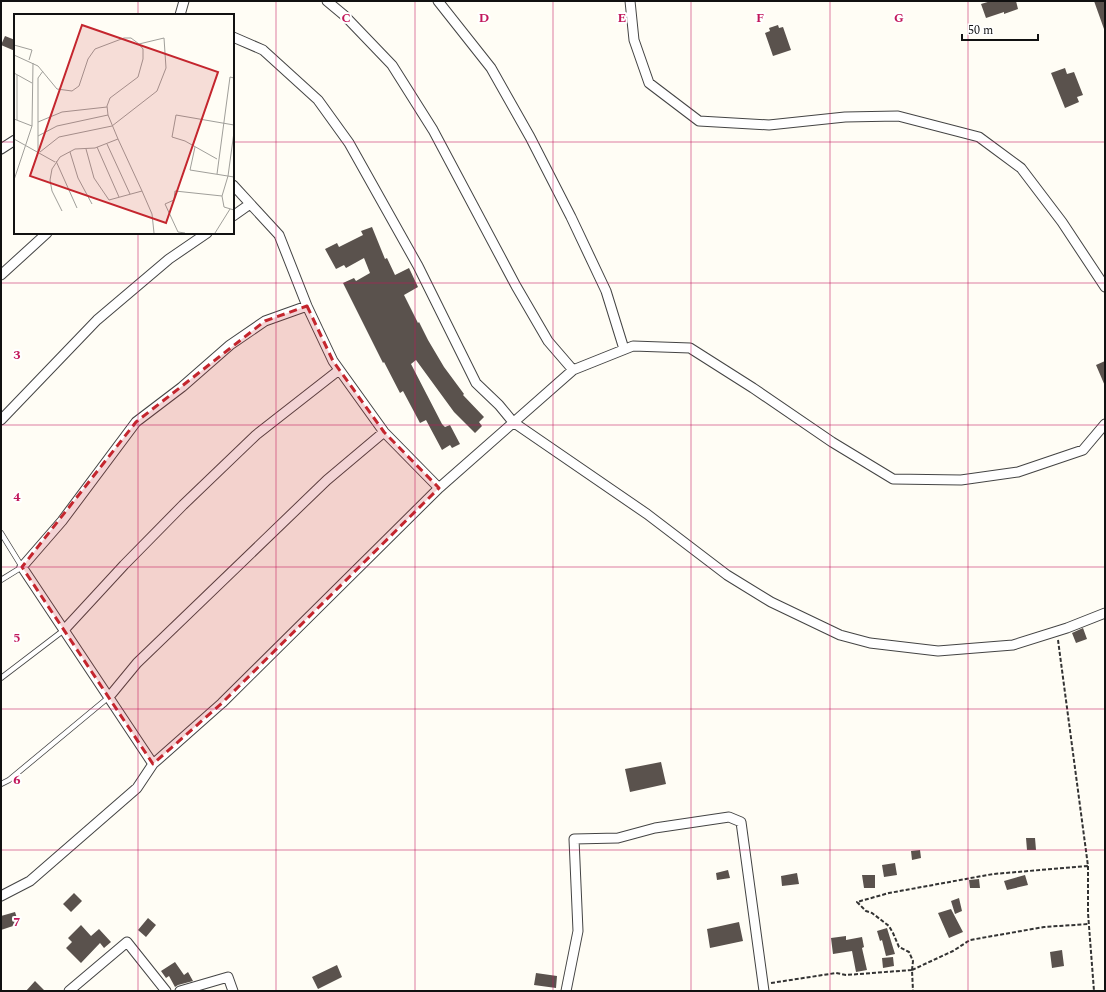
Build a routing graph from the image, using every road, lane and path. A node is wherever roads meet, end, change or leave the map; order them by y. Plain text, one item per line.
1 (184, 1) edge
2 (326, 1) edge
3 (438, 1) edge
4 (630, 1) edge
5 (180, 14) edge
6 (234, 37) edge
7 (14, 141) edge
8 (1, 149) edge
9 (234, 186) edge
10 (250, 204) junction
11 (234, 215) edge
12 (46, 234) edge
13 (205, 234) edge
14 (1, 276) edge
15 (1105, 287) edge
16 (307, 306) junction
17 (624, 349) junction
18 (339, 370) junction
19 (573, 370) junction
20 (1, 420) edge
21 (513, 422) junction
22 (1105, 424) edge
23 (384, 432) junction
24 (439, 488) junction
25 (1, 533) edge
26 (22, 567) junction
27 (1, 580) edge
28 (1105, 613) edge
29 (64, 630) junction
30 (1057, 631) junction
31 (1, 678) edge
32 (109, 697) junction
33 (154, 764) junction
34 (1, 784) edge
35 (1088, 866) junction
36 (1, 896) edge
37 (1089, 924) junction
38 (912, 970) junction
39 (763, 988) edge
40 (69, 991) edge
41 (166, 991) edge
42 (180, 991) edge
43 (233, 991) edge
44 (566, 991) edge
45 (913, 991) edge
46 (1094, 991) edge

1 - 5 street
2 - 19 street
3 - 17 street
4 - 15 street
6 - 21 street
7 - 8 street
9 - 10 street
10 - 11 street
10 - 16 street
12 - 14 street
13 - 20 street
16 - 18 street
16 - 26 street
17 - 19 street
17 - 22 street
18 - 23 street
18 - 29 street
19 - 21 street
21 - 24 street
21 - 30 street
23 - 24 street
23 - 32 street
24 - 33 street
25 - 26 lane
26 - 27 lane
26 - 29 street
28 - 30 street
29 - 31 lane
29 - 32 street
30 - 35 path
32 - 33 street
32 - 34 lane
33 - 36 street
35 - 37 path
35 - 38 path
37 - 38 path
37 - 46 path
38 - 39 path
38 - 45 path
39 - 44 street
40 - 41 street
42 - 43 street

